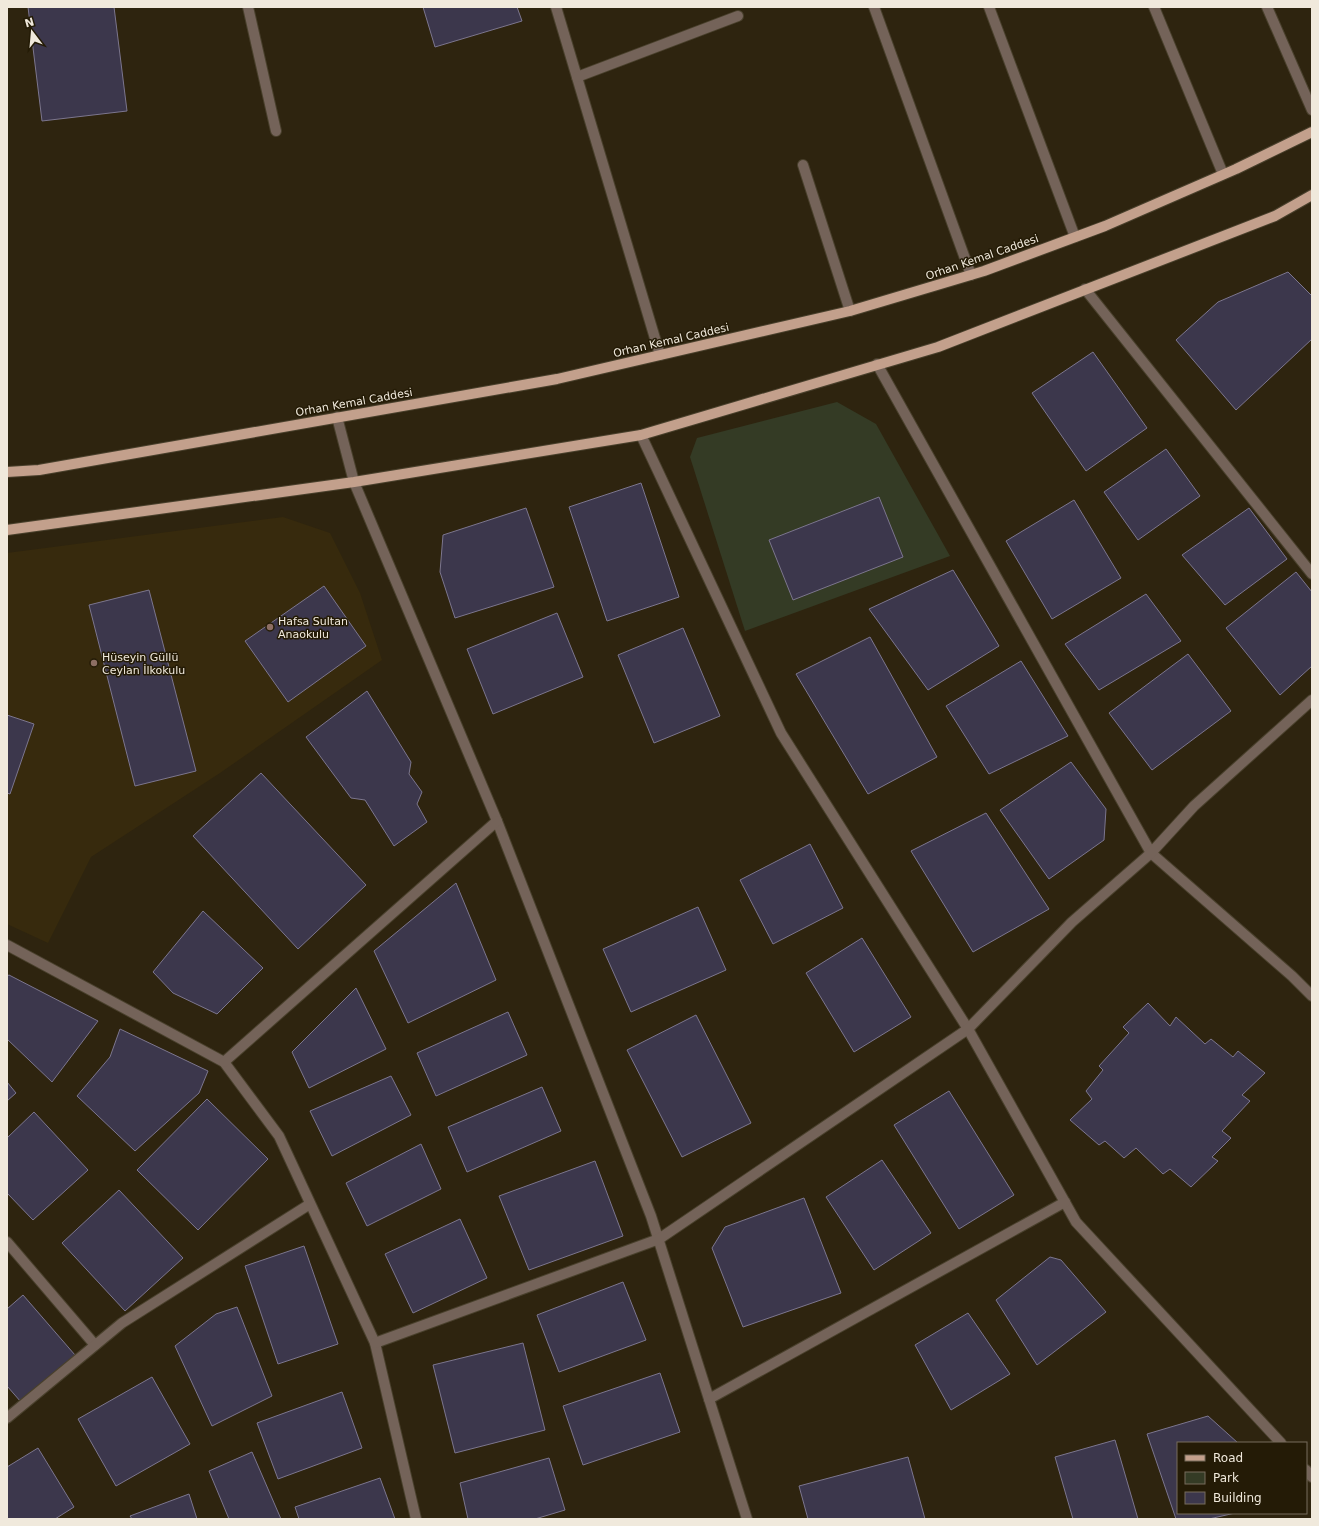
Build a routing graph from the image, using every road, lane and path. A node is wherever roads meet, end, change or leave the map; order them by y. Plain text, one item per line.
1 (248, 7) edge
2 (556, 7) edge
3 (874, 7) edge
4 (989, 7) edge
5 (1154, 7) edge
6 (1267, 7) edge
7 (738, 16) dead end
8 (577, 77) junction
9 (1312, 110) edge
10 (276, 131) dead end
11 (1312, 132) edge
12 (803, 165) dead end
13 (1223, 174) junction
14 (1312, 195) edge
15 (1075, 237) junction
16 (971, 275) junction
17 (1085, 289) junction
18 (850, 312) junction
19 (660, 356) junction
20 (877, 364) junction
21 (337, 417) junction
22 (641, 435) junction
23 (7, 472) edge
24 (354, 482) junction
25 (7, 530) edge
26 (1312, 574) edge
27 (1312, 700) edge
28 (497, 821) junction
29 (1151, 853) junction
30 (7, 945) edge
31 (1312, 996) edge
32 (968, 1029) junction
33 (224, 1062) junction
34 (1065, 1202) junction
35 (310, 1204) junction
36 (659, 1239) junction
37 (7, 1242) edge
38 (375, 1343) junction
39 (95, 1345) junction
40 (709, 1399) junction
41 (7, 1418) edge
42 (1280, 1442) edge
43 (416, 1519) edge
44 (747, 1519) edge

1 - 10 street
2 - 8 street
3 - 16 street
4 - 15 street
5 - 13 street
6 - 9 street
7 - 8 street
8 - 19 street
11 - 13 main road, Orhan Kemal Caddesi
12 - 18 street
13 - 15 main road, Orhan Kemal Caddesi
14 - 17 main road
15 - 16 main road, Orhan Kemal Caddesi
16 - 18 main road, Orhan Kemal Caddesi
17 - 20 main road
17 - 26 street
18 - 19 main road, Orhan Kemal Caddesi
19 - 21 main road, Orhan Kemal Caddesi
20 - 22 main road
20 - 29 street
21 - 23 main road, Orhan Kemal Caddesi
21 - 24 street
22 - 24 main road
22 - 32 street
24 - 25 main road
24 - 28 street
27 - 29 street
28 - 33 street
28 - 36 street
29 - 31 street
29 - 32 street
30 - 33 street
32 - 34 street
32 - 36 street
33 - 35 street
34 - 40 street
34 - 42 street
35 - 38 street
35 - 39 street
36 - 38 street
36 - 40 street
37 - 39 street
38 - 43 street
39 - 41 street
40 - 44 street

